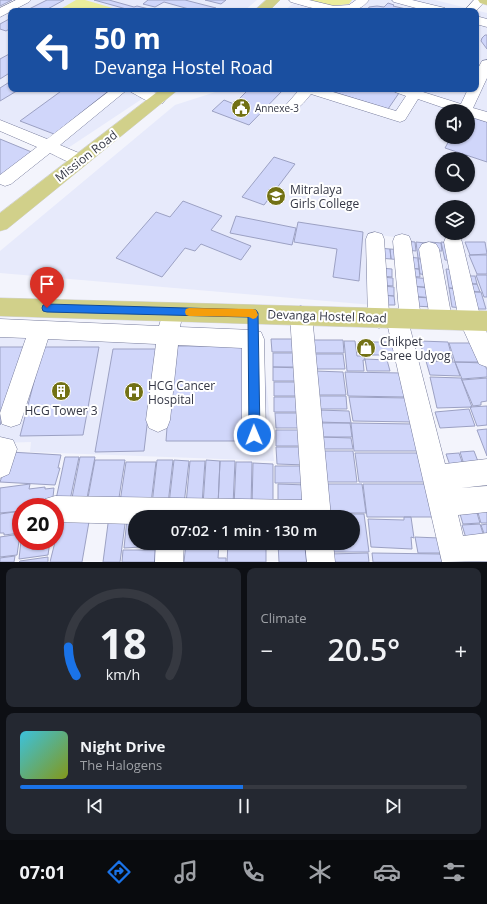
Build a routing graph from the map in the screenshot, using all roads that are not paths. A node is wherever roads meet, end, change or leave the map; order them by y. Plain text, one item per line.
1 (25, 0) edge
2 (274, 0) edge
3 (295, 0) edge
4 (363, 0) edge
5 (480, 0) edge
6 (484, 0) edge
7 (400, 1) edge
8 (487, 1) edge
9 (10, 8) edge
10 (265, 8) edge
11 (326, 8) edge
12 (352, 8) edge
13 (420, 8) edge
14 (473, 8) edge
15 (485, 57) edge
16 (479, 76) edge
17 (117, 92) edge
18 (169, 92) edge
19 (305, 92) edge
20 (318, 92) edge
21 (415, 92) edge
22 (419, 92) edge
23 (474, 92) edge
24 (449, 104) edge
25 (469, 104) edge
26 (292, 106) dead end
27 (475, 113) edge
28 (487, 117) edge
29 (0, 125) edge
30 (50, 146) junction
31 (80, 160) junction
32 (5, 180) dead end
33 (2, 221) edge
34 (375, 239) dead end
35 (402, 241) dead end
36 (453, 242) dead end
37 (429, 249) dead end
38 (0, 307) edge
39 (172, 312) junction
40 (253, 313) junction
41 (301, 315) junction
42 (395, 319) junction
43 (441, 319) junction
44 (478, 320) edge
45 (0, 328) edge
46 (40, 330) junction
47 (168, 335) junction
48 (253, 339) junction
49 (487, 356) edge
50 (11, 416) dead end
51 (158, 420) dead end
52 (254, 435) dead end
53 (487, 472) edge
54 (434, 478) junction
55 (487, 499) edge
56 (441, 504) junction
57 (64, 509) edge
58 (317, 510) edge
59 (128, 512) edge
60 (487, 547) edge
61 (170, 550) edge
62 (320, 550) edge
63 (455, 557) edge
64 (169, 562) edge
65 (321, 562) edge

1 - 9 street
2 - 10 main road
3 - 11 street
4 - 12 street
5 - 14 street
6 - 8 main road
7 - 13 street
15 - 16 street
17 - 30 street
18 - 31 main road, Mission Road
19 - 26 street
20 - 21 street
22 - 24 street
23 - 25 street
27 - 28 street
29 - 30 street
30 - 31 street
30 - 32 street
31 - 33 main road, Mission Road
34 - 42 street
35 - 42 street
36 - 44 street
37 - 43 street
38 - 39 main road, Devanga Hostel Road
39 - 40 main road, Devanga Hostel Road
39 - 47 street
40 - 41 main road, Devanga Hostel Road
40 - 48 street
41 - 42 main road, Devanga Hostel Road
41 - 58 street
42 - 43 main road, Devanga Hostel Road
42 - 54 street
43 - 44 main road, Devanga Hostel Road
44 - 49 street
45 - 46 street
46 - 47 street
46 - 50 street
47 - 48 street
47 - 51 street
48 - 52 street
53 - 54 street
54 - 56 street
55 - 56 street
56 - 63 street
57 - 59 street
60 - 63 street
61 - 64 street
62 - 65 street

